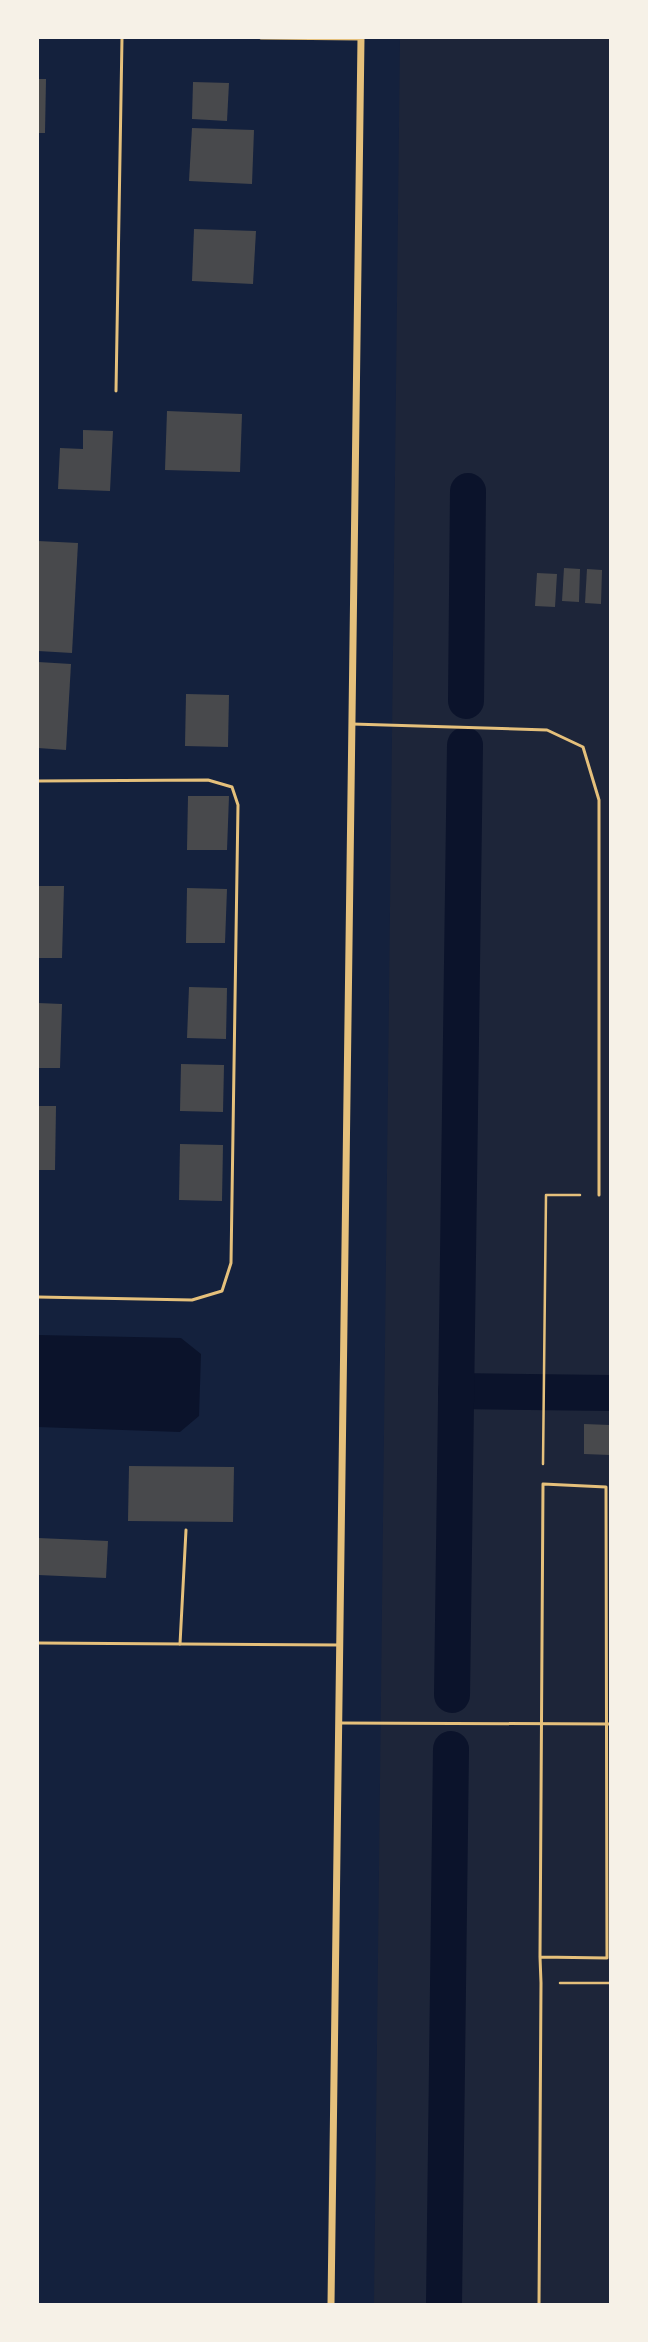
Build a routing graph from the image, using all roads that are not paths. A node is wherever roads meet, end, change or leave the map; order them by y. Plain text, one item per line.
1 (122, 38) edge
2 (261, 38) edge
3 (361, 38) edge
4 (116, 391) dead end
5 (352, 724) junction
6 (38, 781) edge
7 (600, 1195) road end
8 (38, 1297) edge
9 (186, 1530) dead end
10 (38, 1643) edge
11 (180, 1644) junction
12 (340, 1645) junction
13 (339, 1723) junction
14 (540, 1724) junction
15 (609, 1724) edge
16 (540, 1957) junction
17 (331, 2304) edge
18 (539, 2304) edge

1 - 4 lane
2 - 3 lane
3 - 5 street
5 - 7 lane
5 - 12 street
6 - 8 lane
9 - 11 lane
10 - 11 lane
11 - 12 lane
12 - 13 street
13 - 14 lane
13 - 17 street
14 - 15 lane
14 - 15 lane
14 - 16 lane
15 - 16 lane
16 - 18 lane

